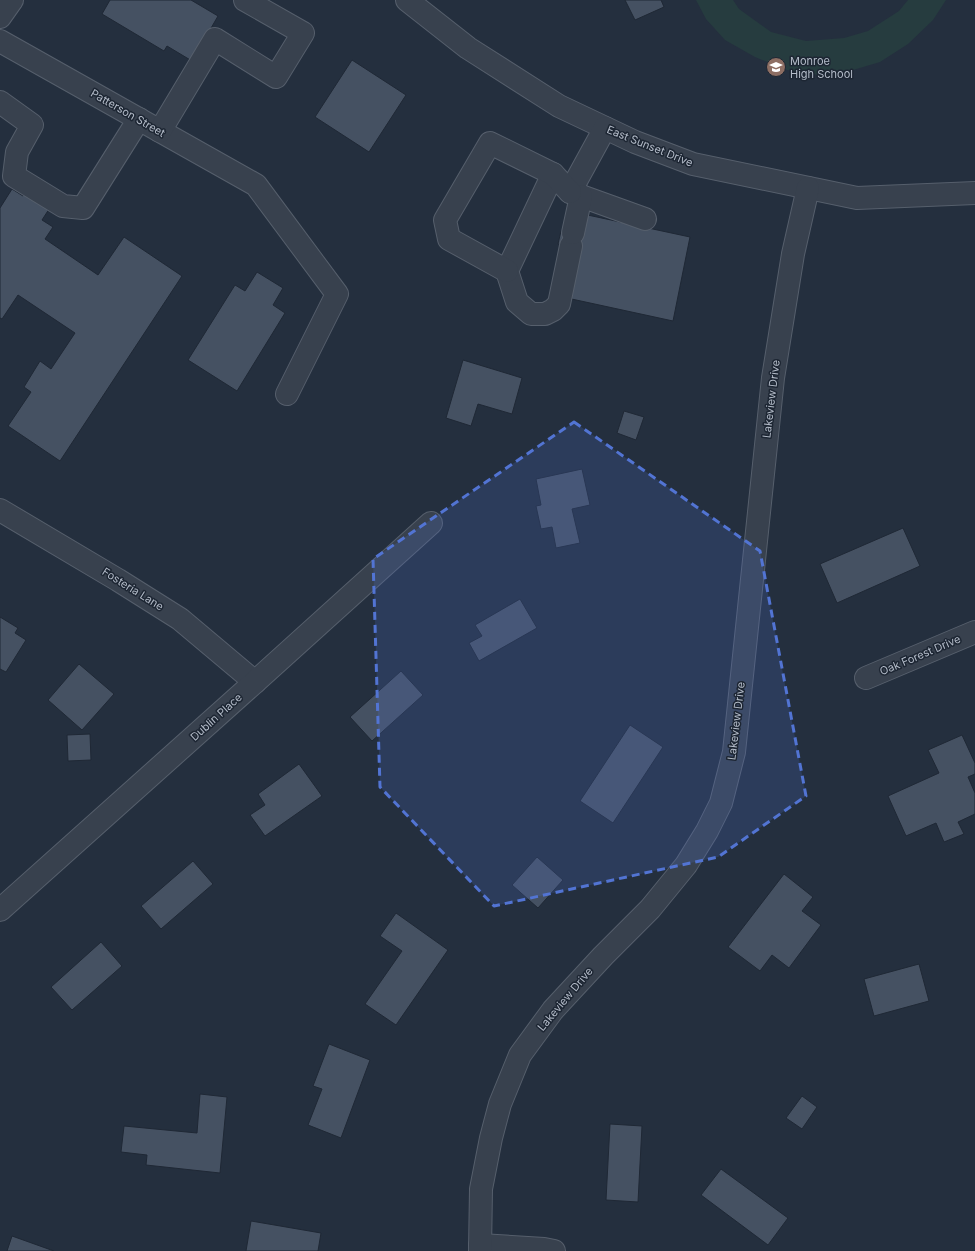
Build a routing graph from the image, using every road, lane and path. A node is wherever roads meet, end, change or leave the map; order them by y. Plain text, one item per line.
1 (12, 0) edge
2 (245, 0) edge
3 (407, 0) edge
4 (0, 17) edge
5 (0, 41) edge
6 (0, 102) edge
7 (139, 119) junction
8 (605, 128) junction
9 (160, 131) junction
10 (553, 174) junction
11 (808, 188) junction
12 (975, 193) edge
13 (576, 194) junction
14 (645, 219) dead end
15 (508, 271) junction
16 (287, 394) dead end
17 (0, 510) edge
18 (431, 523) dead end
19 (975, 632) edge
20 (866, 678) dead end
21 (255, 682) junction
22 (0, 910) edge
23 (480, 1248) edge
24 (554, 1251) edge

1 - 4 street
2 - 9 street
3 - 8 street, East Sunset Drive
5 - 7 street, Patterson Street
6 - 7 street
7 - 9 street, Patterson Street
8 - 11 street, East Sunset Drive
8 - 13 street
9 - 16 street, Patterson Street
10 - 13 street
10 - 15 street
10 - 15 street
11 - 12 street, East Sunset Drive
11 - 23 street, Lakeview Drive
13 - 14 street
13 - 15 street
17 - 21 street, Fosteria Lane
18 - 21 street, Dublin Place
19 - 20 street, Oak Forest Drive
21 - 22 street, Dublin Place
23 - 24 street

